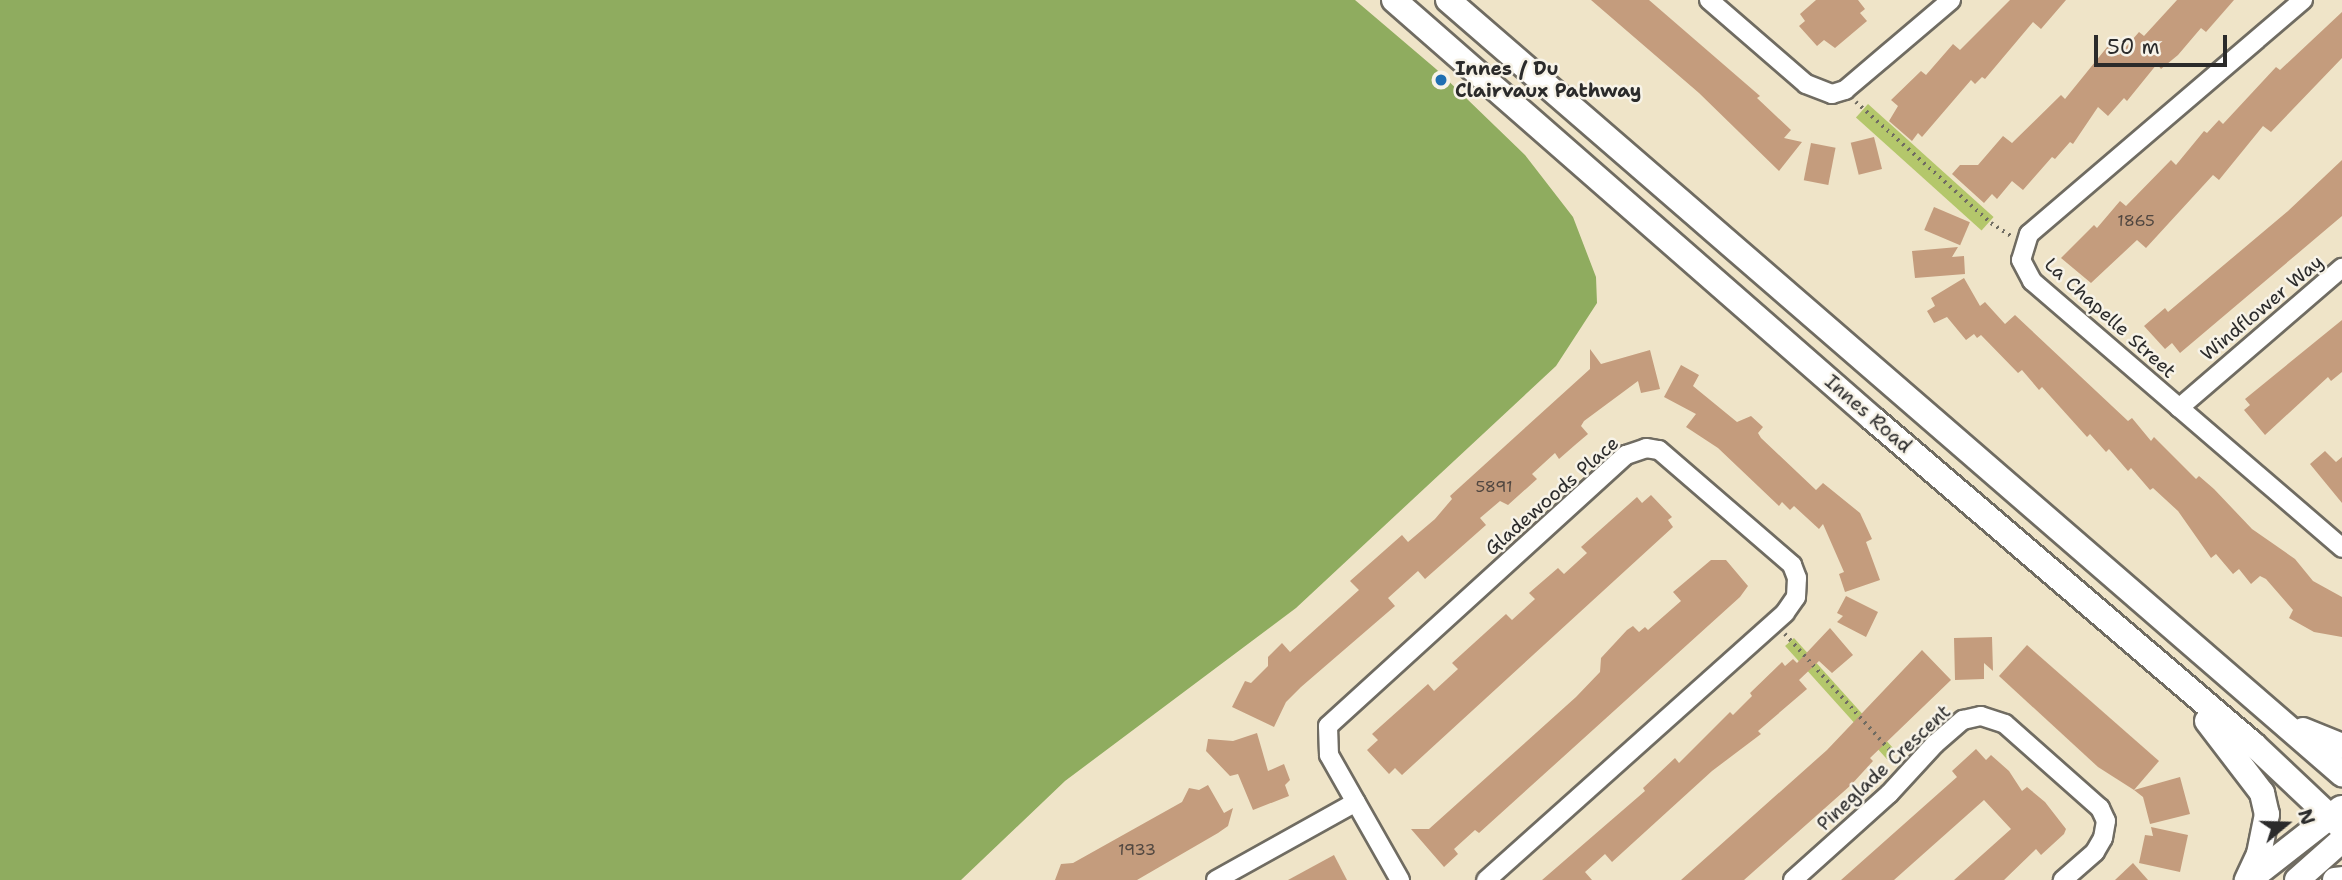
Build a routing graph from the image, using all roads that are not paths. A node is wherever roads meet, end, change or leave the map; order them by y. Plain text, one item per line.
1 (1394, 0) edge
2 (1448, 0) edge
3 (1709, 0) edge
4 (1951, 0) edge
5 (2303, 0) edge
6 (2342, 268) edge
7 (2179, 408) junction
8 (2342, 548) edge
9 (2148, 655) junction
10 (2269, 711) junction
11 (2342, 746) edge
12 (2342, 774) edge
13 (1356, 803) junction
14 (2338, 817) edge
15 (2342, 841) edge
16 (2342, 879) edge
17 (1216, 880) edge
18 (1400, 880) edge
19 (1486, 880) edge
20 (1793, 880) edge
21 (2063, 880) edge
22 (2248, 880) edge
23 (2297, 880) edge
24 (2335, 880) edge

1 - 9 main road, Innes Road
2 - 10 main road, Innes Road
3 - 4 street
5 - 7 street, La Chapelle Street
6 - 7 street, Windflower Way
7 - 8 street, La Chapelle Street
9 - 14 main road, Innes Road
9 - 22 main road
10 - 11 main road
10 - 12 main road, Innes Road
13 - 17 street
13 - 18 street, Gladewoods Place
13 - 19 street, Gladewoods Place
14 - 22 main road
15 - 23 main road
16 - 24 main road
20 - 21 street, Pineglade Crescent

